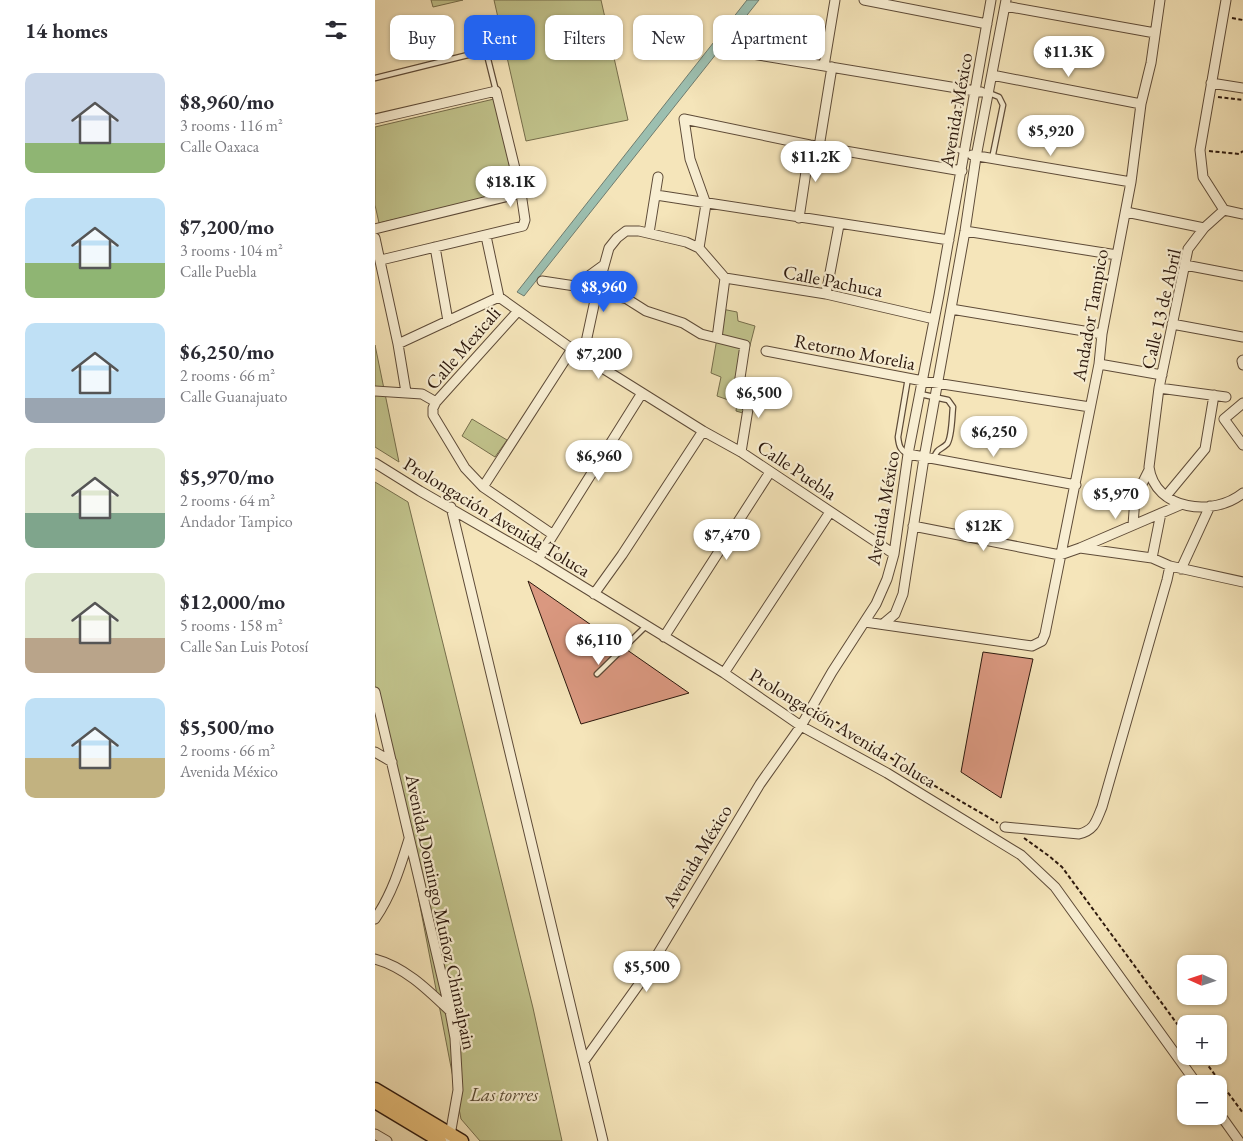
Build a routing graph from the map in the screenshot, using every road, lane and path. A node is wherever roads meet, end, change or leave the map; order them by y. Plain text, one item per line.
1 (835, 0) edge
2 (864, 0) edge
3 (991, 0) edge
4 (1160, 0) edge
5 (1225, 0) edge
6 (1005, 3) edge
7 (987, 24) junction
8 (1155, 33) junction
9 (786, 60) edge
10 (828, 67) junction
11 (991, 75) junction
12 (375, 78) edge
13 (1211, 83) junction
14 (961, 88) junction
15 (1243, 88) edge
16 (975, 90) junction
17 (496, 91) junction
18 (989, 93) junction
19 (1217, 97) dead end
20 (1243, 100) edge
21 (1141, 104) junction
22 (375, 119) edge
23 (814, 146) junction
24 (1200, 150) junction
25 (1243, 151) edge
26 (965, 153) junction
27 (977, 157) junction
28 (992, 159) junction
29 (962, 171) junction
30 (658, 177) dead end
31 (1131, 182) junction
32 (521, 193) junction
33 (656, 196) junction
34 (706, 204) junction
35 (1224, 210) junction
36 (1126, 212) junction
37 (1243, 214) edge
38 (799, 218) junction
39 (839, 225) junction
40 (1205, 228) junction
41 (375, 229) edge
42 (965, 231) junction
43 (649, 233) junction
44 (486, 236) junction
45 (375, 238) edge
46 (949, 240) junction
47 (435, 247) junction
48 (699, 248) junction
49 (1117, 255) junction
50 (381, 260) junction
51 (604, 265) junction
52 (1185, 265) junction
53 (1243, 276) edge
54 (725, 278) junction
55 (542, 281) dead end
56 (597, 292) junction
57 (826, 294) junction
58 (508, 304) junction
59 (951, 309) junction
60 (935, 319) junction
61 (448, 321) junction
62 (1172, 324) junction
63 (1102, 334) junction
64 (1243, 337) edge
65 (717, 338) junction
66 (398, 344) junction
67 (572, 349) junction
68 (766, 351) dead end
69 (583, 356) junction
70 (1099, 364) junction
71 (1162, 375) junction
72 (908, 378) junction
73 (923, 381) junction
74 (938, 383) junction
75 (1159, 388) junction
76 (375, 391) edge
77 (406, 392) junction
78 (642, 392) junction
79 (920, 394) junction
80 (1214, 395) junction
81 (935, 397) junction
82 (1226, 397) dead end
83 (434, 403) junction
84 (1243, 403) edge
85 (1090, 408) junction
86 (703, 431) junction
87 (1243, 445) edge
88 (741, 452) junction
89 (908, 454) junction
90 (929, 459) junction
91 (375, 463) edge
92 (1149, 470) junction
93 (770, 472) junction
94 (1076, 485) junction
95 (483, 487) junction
96 (1243, 493) edge
97 (1165, 496) junction
98 (1180, 505) junction
99 (1209, 506) junction
100 (451, 507) junction
101 (830, 512) junction
102 (1161, 513) junction
103 (1133, 525) junction
104 (913, 526) junction
105 (552, 534) junction
106 (1080, 548) junction
107 (894, 554) junction
108 (1060, 555) junction
109 (1151, 558) junction
110 (538, 559) junction
111 (1170, 566) junction
112 (1181, 569) junction
113 (1243, 582) edge
114 (594, 594) junction
115 (865, 622) junction
116 (883, 624) junction
117 (647, 626) junction
118 (664, 636) junction
119 (724, 673) junction
120 (597, 674) dead end
121 (375, 692) edge
122 (813, 706) junction
123 (801, 726) junction
124 (375, 752) edge
125 (392, 762) junction
126 (1005, 827) junction
127 (409, 839) junction
128 (375, 919) edge
129 (375, 959) edge
130 (450, 1011) junction
131 (1177, 1024) edge
132 (584, 1061) junction
133 (1208, 1065) edge
134 (1190, 1075) edge
135 (375, 1089) edge
136 (375, 1102) edge
137 (1243, 1112) edge
138 (1227, 1124) edge
139 (375, 1134) edge
140 (446, 1139) edge
141 (387, 1141) edge
142 (462, 1141) edge
143 (603, 1141) edge
144 (1239, 1141) edge

1 - 10 street
2 - 7 street
3 - 7 street, Avenida México
4 - 8 street, Andador Tampico
5 - 13 street
6 - 8 street
6 - 11 street, Avenida México
7 - 16 street, Avenida México
8 - 21 street, Andador Tampico
9 - 10 street
10 - 14 street
10 - 23 street
11 - 18 street, Avenida México
11 - 21 street
12 - 17 lane
13 - 15 street
13 - 24 street
14 - 16 street
14 - 26 lane
16 - 18 street
16 - 26 street, Avenida México
17 - 22 street
17 - 32 street
18 - 27 street, Avenida México
18 - 28 lane
19 - 20 path
21 - 31 street, Andador Tampico
23 - 29 street
23 - 34 street
23 - 38 street
24 - 25 path
24 - 35 street
26 - 27 street
26 - 29 street, Avenida México
27 - 28 street
27 - 42 street, Avenida México
28 - 31 street
29 - 46 street, Avenida México
30 - 33 street
31 - 36 street, Andador Tampico
32 - 41 street
32 - 44 street
33 - 34 street
33 - 43 street
34 - 38 street
34 - 48 street
35 - 37 street
35 - 40 street, Calle 13 de Abril
36 - 40 street
36 - 49 street, Andador Tampico
38 - 39 street
39 - 46 street
39 - 57 street
40 - 52 street, Calle 13 de Abril
42 - 49 street
42 - 59 street, Avenida México
43 - 48 street
43 - 51 street
44 - 47 street
44 - 58 street
45 - 50 street
46 - 60 street, Avenida México
47 - 50 street
47 - 61 street
48 - 54 street
49 - 63 street, Andador Tampico
50 - 66 street
51 - 55 street
51 - 56 street
52 - 53 street
52 - 62 street, Calle 13 de Abril
54 - 57 street, Calle Pachuca
54 - 65 street
56 - 65 street
56 - 69 street
57 - 60 street, Calle Pachuca
58 - 61 street
58 - 67 street, Calle Puebla
58 - 83 street, Calle Mexicali
59 - 63 street
59 - 74 street, Avenida México
60 - 73 street, Avenida México
61 - 66 street
62 - 64 street
62 - 71 street, Calle 13 de Abril
63 - 70 street, Andador Tampico
65 - 88 street
66 - 77 street
67 - 69 street, Calle Puebla
67 - 95 street
68 - 72 street, Retorno Morelia
69 - 78 street, Calle Puebla
70 - 71 street
70 - 85 street, Andador Tampico
71 - 75 street, Calle 13 de Abril
72 - 73 street, Retorno Morelia
72 - 89 lane
73 - 74 street, Retorno Morelia
73 - 79 street, Avenida México
74 - 81 street, Avenida México
74 - 85 street, Retorno Morelia
75 - 80 street
75 - 92 street, Calle 13 de Abril
76 - 77 street
77 - 83 street
78 - 86 street, Calle Puebla
78 - 105 street
79 - 81 lane
79 - 89 street, Avenida México
80 - 82 street
80 - 97 street
81 - 90 street, Avenida México
81 - 90 lane
83 - 95 street, Prolongación Avenida Toluca
84 - 87 street
85 - 94 street, Andador Tampico
86 - 88 street, Calle Puebla
86 - 114 street
88 - 93 street, Calle Puebla
89 - 90 street
89 - 107 street, Avenida México
90 - 94 street
90 - 104 street, Avenida México
91 - 100 street, Prolongación Avenida Toluca
92 - 97 street
92 - 103 street, Calle 13 de Abril
93 - 101 street, Calle Puebla
93 - 118 street
94 - 108 street, Andador Tampico
95 - 105 street, Prolongación Avenida Toluca
96 - 99 street
97 - 98 street
98 - 99 street
98 - 102 street
99 - 112 street
100 - 110 street, Prolongación Avenida Toluca
100 - 132 street
101 - 107 street, Calle Puebla
101 - 119 street
102 - 103 street
102 - 109 street
103 - 106 street
104 - 108 street
104 - 116 street, Avenida México
105 - 110 street
106 - 108 street
106 - 109 street
107 - 115 street, Avenida México
108 - 116 street, Andador Tampico
109 - 111 street
110 - 114 street, Prolongación Avenida Toluca
111 - 112 street
111 - 126 street
112 - 113 street
114 - 117 street, Prolongación Avenida Toluca
115 - 116 street
115 - 122 street, Avenida México
117 - 118 street, Prolongación Avenida Toluca
117 - 120 lane
118 - 119 street, Prolongación Avenida Toluca
119 - 123 street, Prolongación Avenida Toluca
121 - 125 street, Avenida Domingo Muñoz Chimalpain
122 - 123 street, Avenida México
122 - 126 path, Prolongación Avenida Toluca
123 - 132 street, Avenida México
123 - 134 street, Prolongación Avenida Toluca
124 - 125 street
125 - 127 street, Avenida Domingo Muñoz Chimalpain
126 - 131 path, Prolongación Avenida Toluca
127 - 128 street
127 - 130 street, Avenida Domingo Muñoz Chimalpain
129 - 130 street
130 - 140 street, Avenida Domingo Muñoz Chimalpain
132 - 143 street
133 - 137 path
135 - 140 main road
136 - 140 main road
138 - 144 street
139 - 141 street
140 - 142 main road

